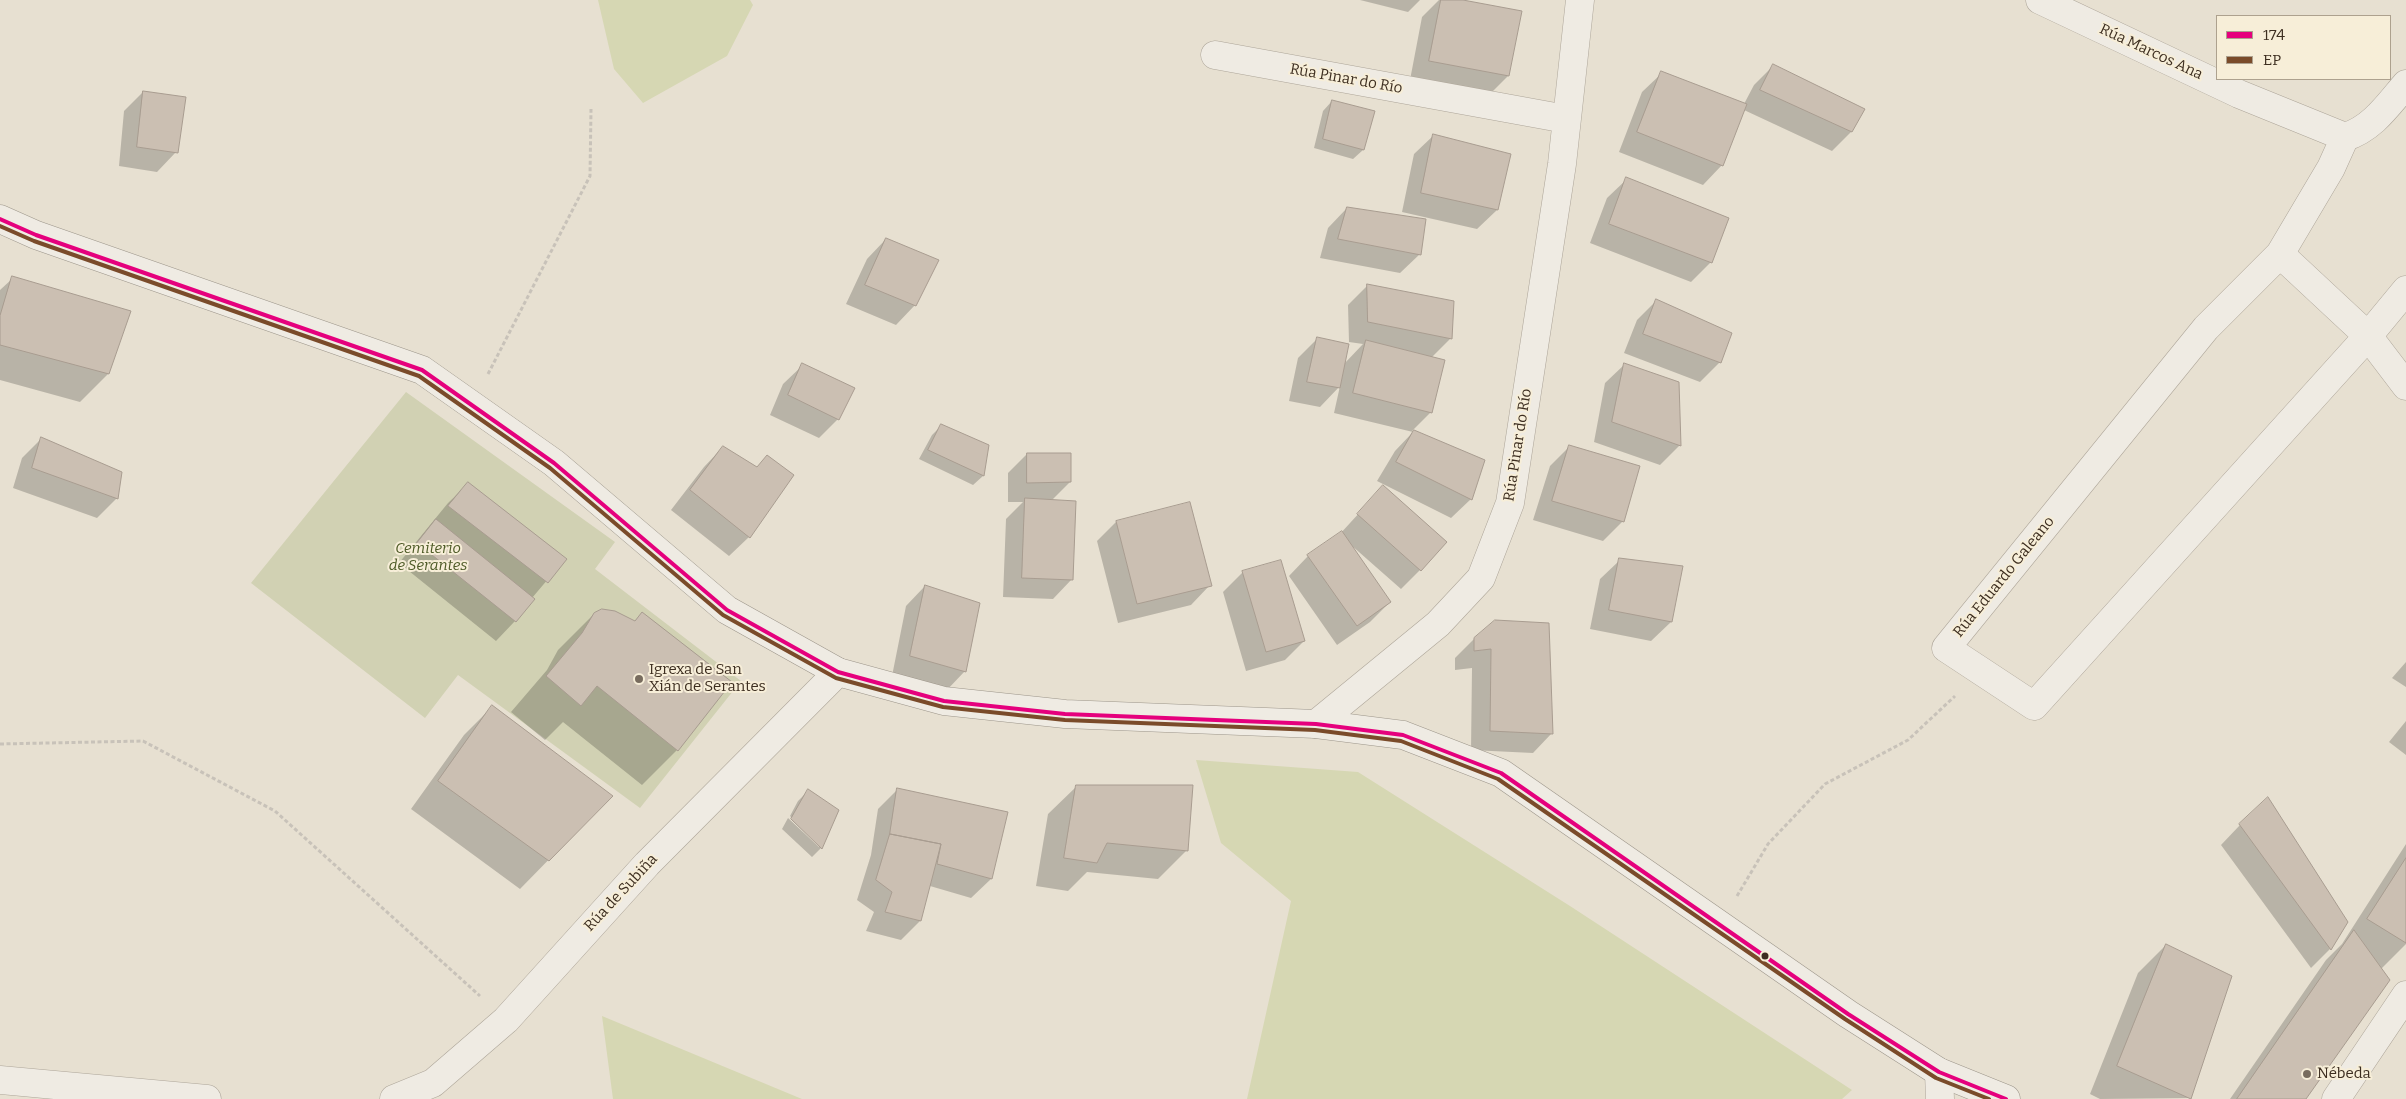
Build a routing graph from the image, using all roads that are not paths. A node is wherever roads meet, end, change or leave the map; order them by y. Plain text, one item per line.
1 (1580, 0) edge
2 (2040, 0) edge
3 (1215, 54) dead end
4 (2406, 84) edge
5 (1566, 119) junction
6 (2345, 137) junction
7 (0, 219) edge
8 (2280, 254) junction
9 (2406, 290) edge
10 (2368, 336) junction
11 (2406, 386) edge
12 (838, 672) junction
13 (1316, 724) junction
14 (2406, 995) edge
15 (1939, 1072) junction
16 (0, 1080) edge
17 (207, 1099) edge
18 (394, 1099) edge
19 (1940, 1099) edge
20 (2006, 1099) edge
21 (2336, 1099) edge

1 - 5 street, Rúa Pinar do Río
2 - 6 street, Rúa Marcos Ana
3 - 5 street, Rúa Pinar do Río
4 - 6 street
5 - 13 street, Rúa Pinar do Río
6 - 8 street, Rúa Eduardo Galeano
7 - 12 street
8 - 10 street
8 - 10 street, Rúa Eduardo Galeano
9 - 10 street, Rúa Eduardo Galeano
10 - 11 street
12 - 13 street
12 - 18 street, Rúa de Subiña
13 - 15 street
14 - 21 street
15 - 19 street
15 - 20 street
16 - 17 street

